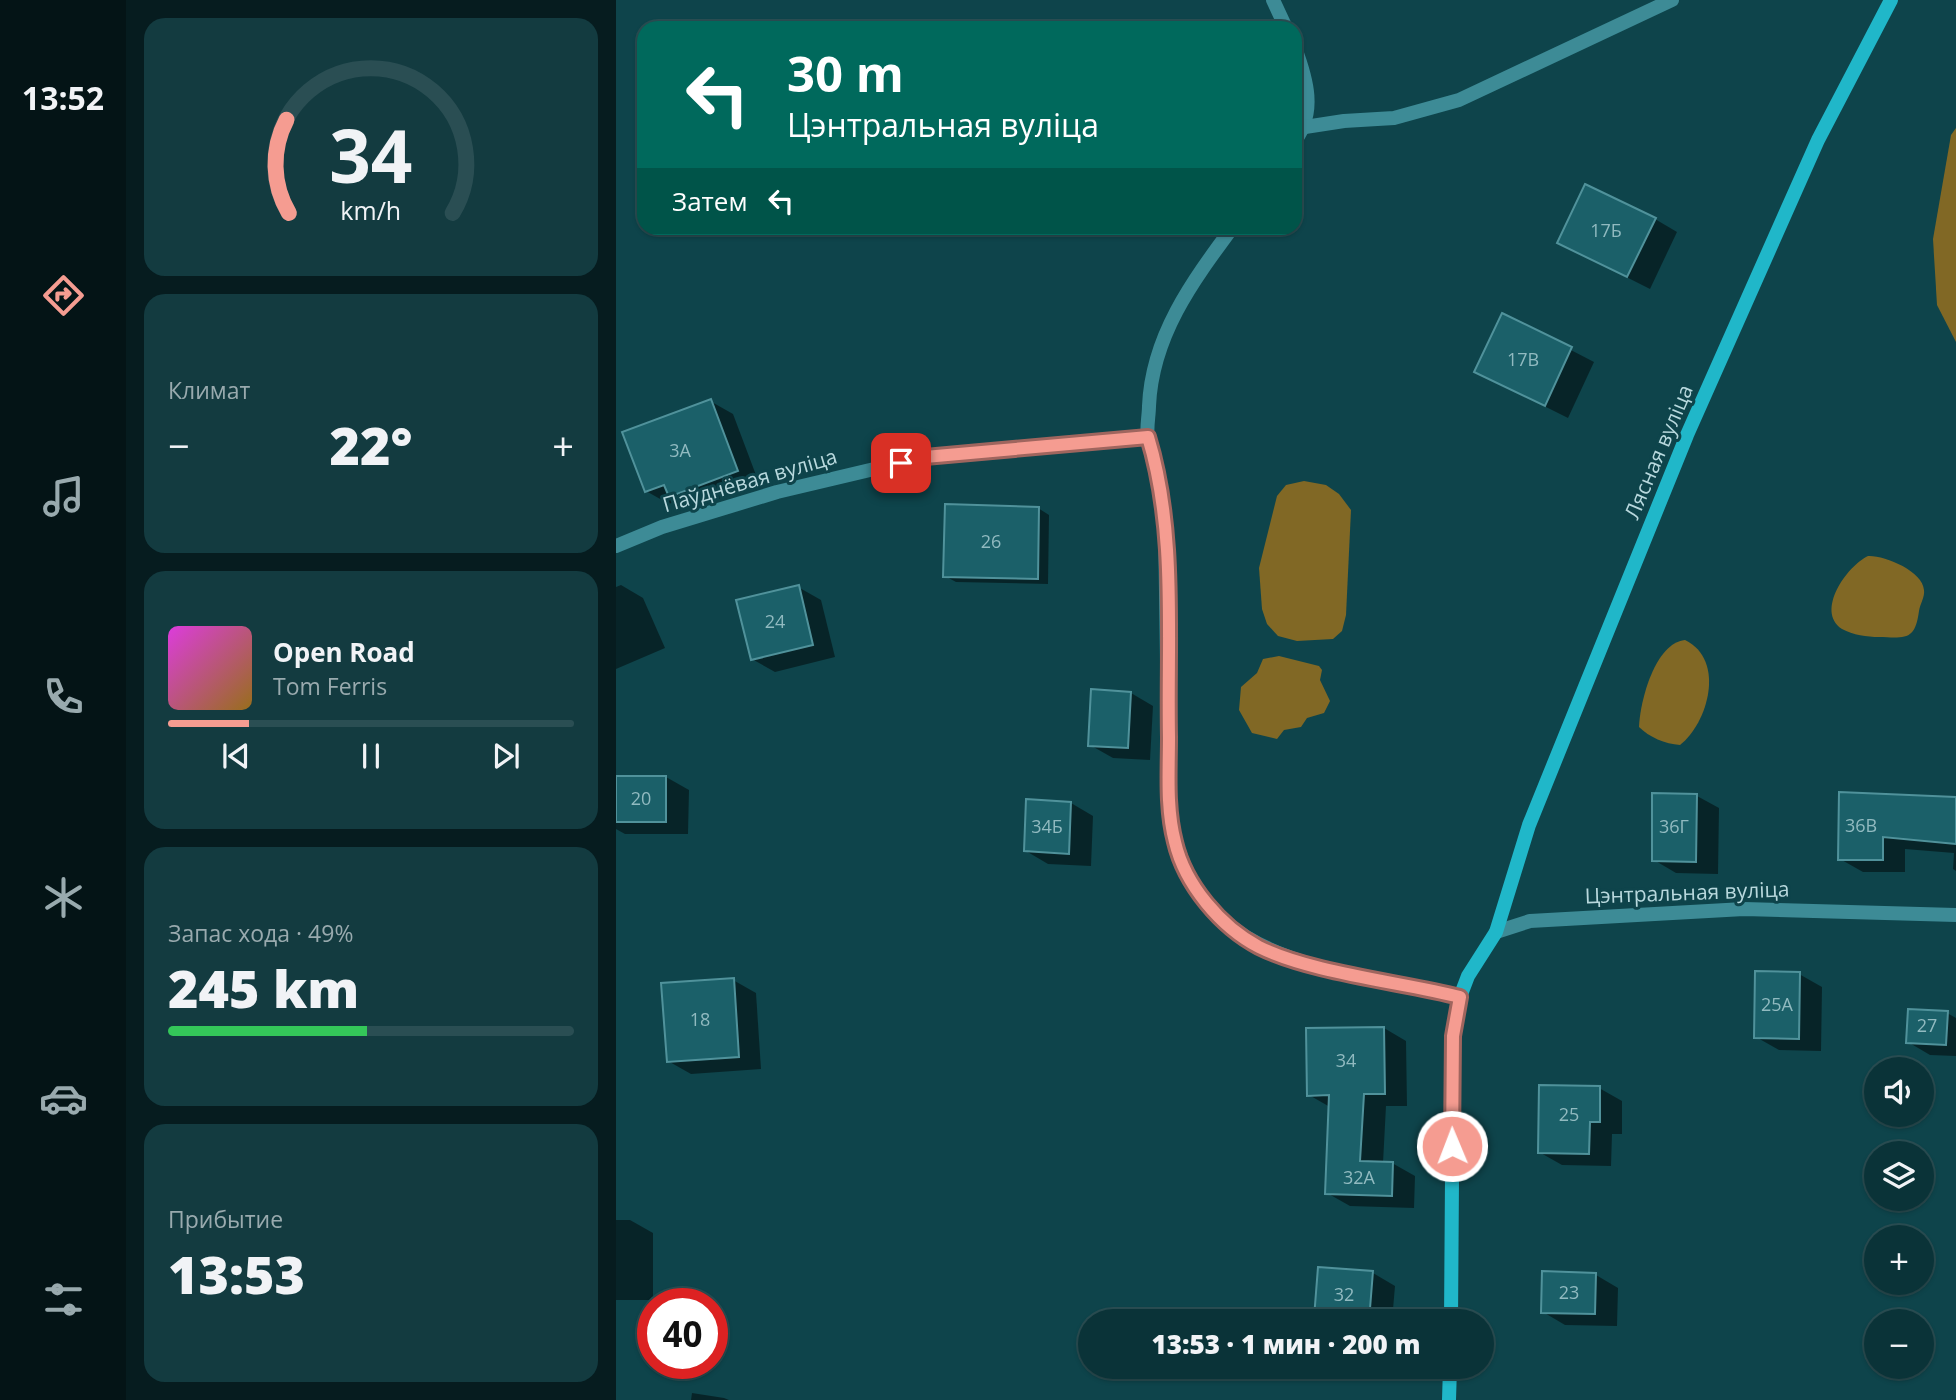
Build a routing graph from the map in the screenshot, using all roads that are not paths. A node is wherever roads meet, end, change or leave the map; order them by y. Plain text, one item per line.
1 (1273, 0) edge
2 (1672, 0) edge
3 (1891, 0) edge
4 (1283, 21) edge
5 (1302, 74) edge
6 (1305, 127) junction
7 (1302, 131) edge
8 (1227, 235) edge
9 (1148, 437) junction
10 (616, 546) edge
11 (1956, 915) edge
12 (1496, 932) junction
13 (1460, 997) junction
14 (1451, 1309) edge
15 (1449, 1379) edge
16 (1448, 1400) edge

1 - 4 street
2 - 6 street
3 - 12 street, Лясная вуліца
5 - 6 street
6 - 7 street
8 - 9 street
9 - 10 street, Паўднёвая вуліца
9 - 13 street
11 - 12 street, Цэнтральная вуліца
12 - 13 street
13 - 14 street
15 - 16 street

